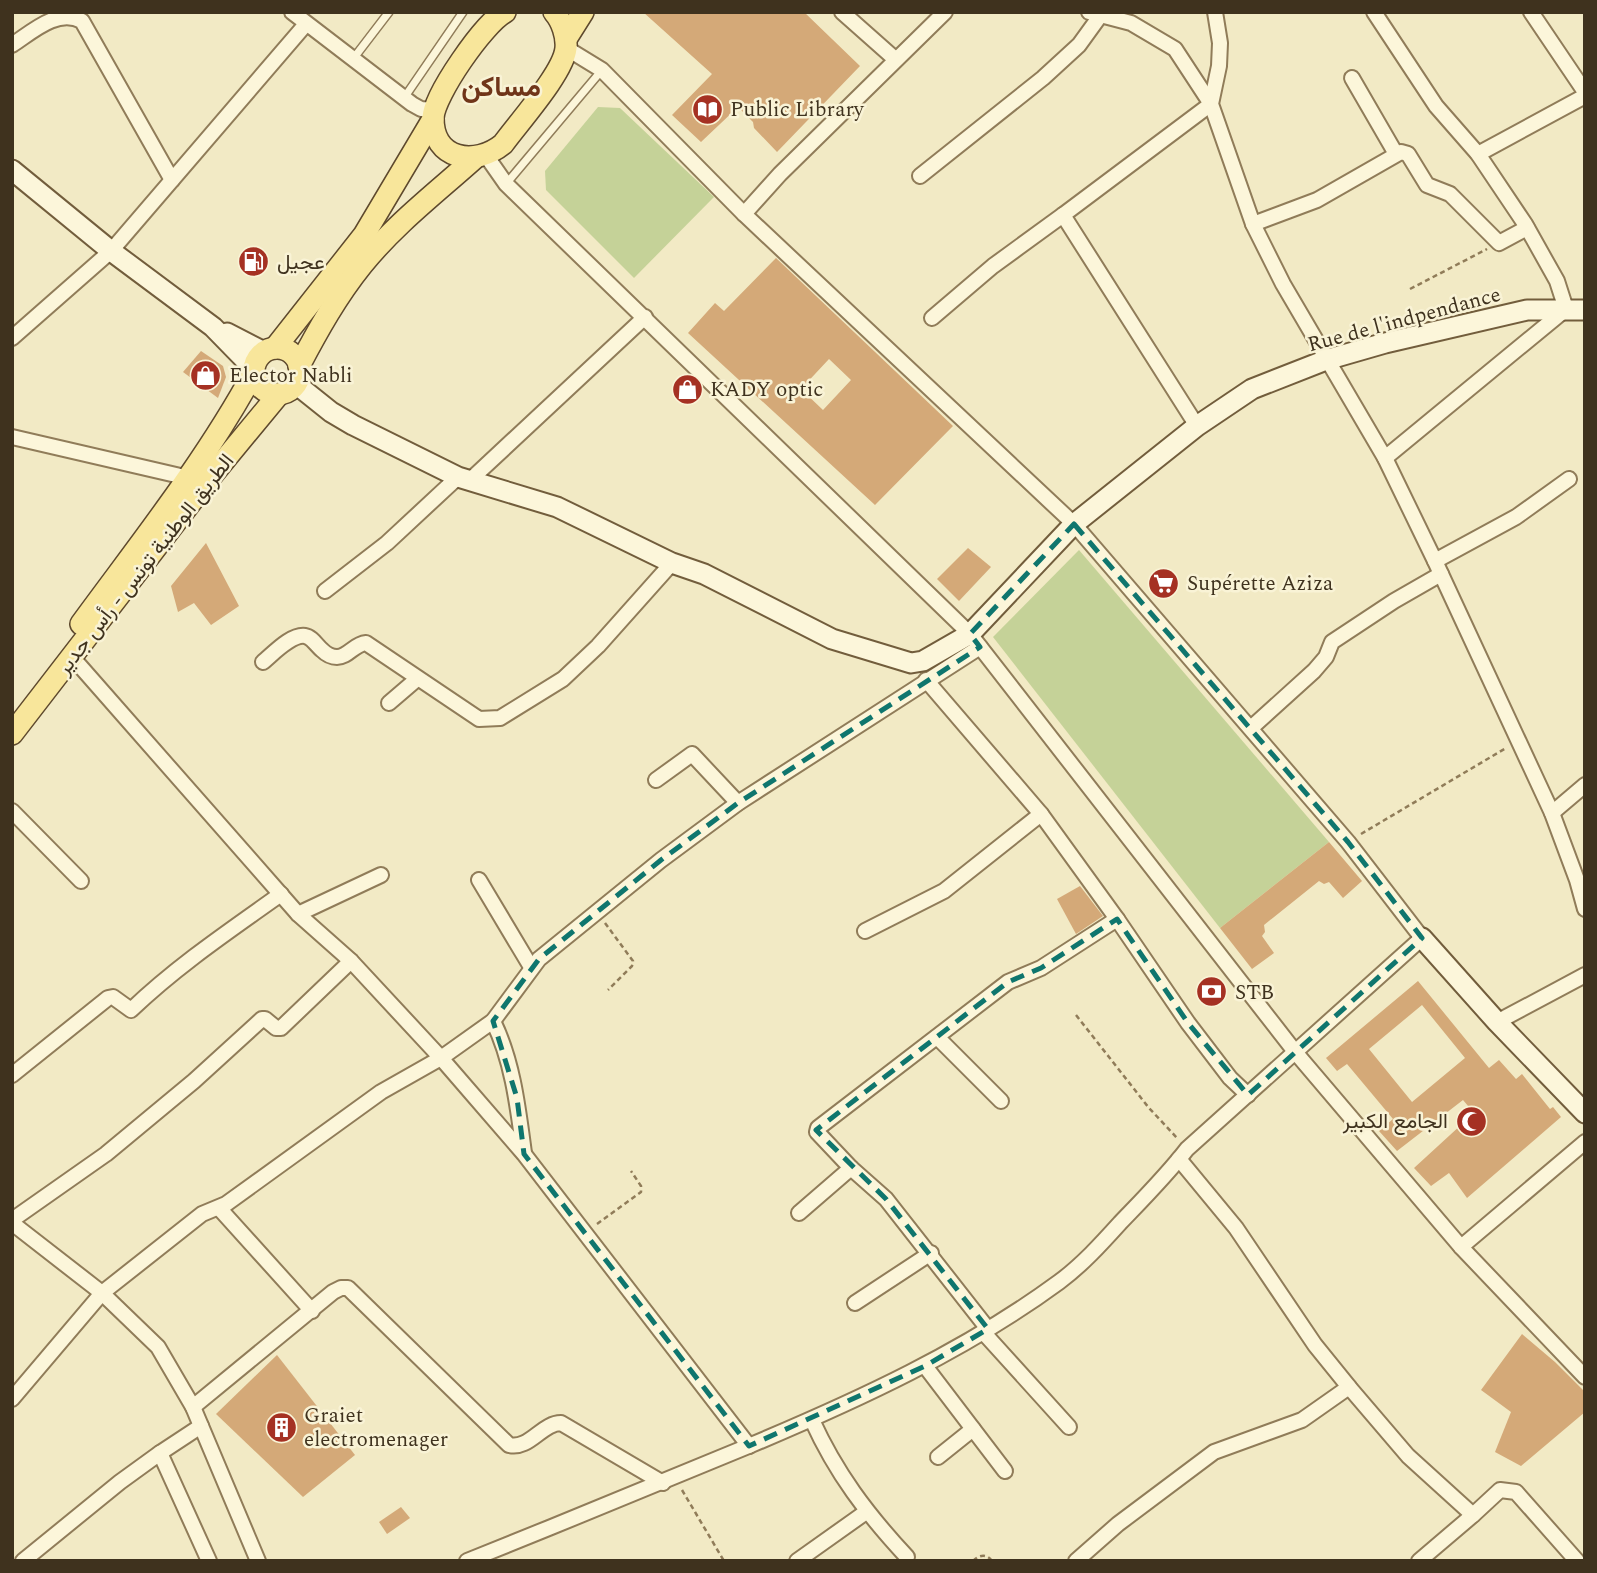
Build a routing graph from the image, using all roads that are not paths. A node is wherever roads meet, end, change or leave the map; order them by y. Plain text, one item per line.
1 (292, 12) edge
2 (389, 12) edge
3 (463, 12) edge
4 (505, 12) edge
5 (554, 12) edge
6 (583, 12) edge
7 (842, 12) edge
8 (945, 12) edge
9 (1215, 12) edge
10 (1374, 12) edge
11 (1531, 12) edge
12 (1094, 14) edge
13 (306, 24) junction
14 (566, 43) junction
15 (12, 45) edge
16 (895, 59) junction
17 (353, 60) junction
18 (602, 71) junction
19 (1352, 78) dead end
20 (1585, 94) edge
21 (404, 98) junction
22 (1211, 104) junction
23 (434, 115) junction
24 (1396, 154) junction
25 (1478, 154) junction
26 (480, 156) junction
27 (12, 170) edge
28 (920, 176) dead end
29 (172, 180) junction
30 (506, 184) junction
31 (744, 214) junction
32 (1063, 215) junction
33 (1253, 224) junction
34 (1527, 228) junction
35 (111, 251) junction
36 (1575, 310) edge
37 (645, 317) junction
38 (932, 318) dead end
39 (12, 338) edge
40 (261, 360) junction
41 (1326, 360) junction
42 (291, 381) junction
43 (1197, 426) junction
44 (12, 437) edge
45 (1385, 458) junction
46 (189, 478) junction
47 (463, 479) junction
48 (1569, 479) dead end
49 (1074, 524) junction
50 (672, 563) junction
51 (1438, 567) junction
52 (325, 591) dead end
53 (975, 640) junction
54 (73, 657) junction
55 (263, 662) dead end
56 (417, 678) junction
57 (926, 680) junction
58 (389, 703) dead end
59 (12, 711) edge
60 (1251, 728) junction
61 (12, 734) edge
62 (656, 780) dead end
63 (1585, 785) edge
64 (738, 803) junction
65 (12, 811) edge
66 (1552, 813) junction
67 (1041, 814) junction
68 (382, 875) dead end
69 (479, 880) dead end
70 (81, 881) dead end
71 (281, 894) junction
72 (1585, 909) edge
73 (298, 914) junction
74 (1117, 919) junction
75 (865, 931) dead end
76 (1422, 938) junction
77 (351, 961) junction
78 (531, 967) junction
79 (1585, 975) edge
80 (493, 1021) junction
81 (1497, 1021) junction
82 (937, 1037) junction
83 (1297, 1053) junction
84 (441, 1058) junction
85 (12, 1075) edge
86 (1248, 1096) junction
87 (1001, 1101) dead end
88 (1585, 1113) edge
89 (1585, 1142) edge
90 (524, 1154) junction
91 (1183, 1154) junction
92 (851, 1168) junction
93 (219, 1208) junction
94 (799, 1213) dead end
95 (12, 1221) edge
96 (1461, 1247) junction
97 (930, 1253) junction
98 (102, 1293) junction
99 (855, 1303) dead end
100 (312, 1311) junction
101 (986, 1330) junction
102 (925, 1366) junction
103 (1585, 1377) edge
104 (1349, 1387) junction
105 (12, 1399) edge
106 (193, 1407) junction
107 (812, 1420) junction
108 (201, 1426) junction
109 (1069, 1427) dead end
110 (973, 1429) junction
111 (749, 1446) junction
112 (160, 1453) junction
113 (938, 1457) dead end
114 (1005, 1471) dead end
115 (669, 1480) junction
116 (866, 1511) junction
117 (1473, 1515) junction
118 (906, 1560) edge
119 (23, 1561) edge
120 (209, 1561) edge
121 (258, 1561) edge
122 (467, 1561) edge
123 (797, 1561) edge
124 (1076, 1561) edge
125 (1419, 1561) edge
126 (1577, 1561) edge

1 - 13 street
2 - 17 lane
3 - 21 lane
4 - 23 main road, الطريق الوطنية تونس - رأس جدير
5 - 14 main road
6 - 14 main road
7 - 16 street
8 - 16 street
9 - 22 street
10 - 25 street
11 - 20 street
12 - 22 street
12 - 28 street
13 - 17 street
13 - 29 street
14 - 18 street
14 - 26 main road, الطريق الوطنية تونس - رأس جدير
15 - 29 street
16 - 31 street
17 - 21 street
18 - 30 lane
18 - 31 street
19 - 24 street
20 - 25 street
21 - 23 street
22 - 32 street
22 - 33 street
23 - 26 main road
23 - 40 main road, الطريق الوطنية تونس - رأس جدير
24 - 33 street
24 - 34 street
25 - 34 street
26 - 30 street
26 - 42 main road, الطريق الوطنية تونس - رأس جدير
27 - 35 street
29 - 35 street
30 - 37 street
31 - 49 street
32 - 38 street
32 - 43 street
33 - 41 street
34 - 36 street
35 - 39 street
35 - 40 street
36 - 41 street, Rue de l'indpendance
36 - 45 street
37 - 47 street
37 - 53 street
40 - 42 main road
40 - 42 main road
40 - 46 main road, الطريق الوطنية تونس - رأس جدير
41 - 43 street, Rue de l'indpendance
41 - 45 street
42 - 47 street, Rue de l'indpendance
42 - 54 main road, الطريق الوطنية تونس - رأس جدير
43 - 49 street, Rue de l'indpendance
44 - 46 street
45 - 51 street
46 - 59 main road, الطريق الوطنية تونس - رأس جدير
47 - 50 street, Rue de l'indpendance
47 - 52 street
48 - 51 street
49 - 53 street, Rue de l'indpendance
49 - 60 street
50 - 53 street, Rue de l'indpendance
50 - 56 street
51 - 60 street
51 - 66 street
53 - 57 street
53 - 83 street
54 - 61 main road, الطريق الوطنية تونس - رأس جدير
54 - 71 street
55 - 56 street
56 - 58 street
57 - 64 street
57 - 67 street
60 - 76 street
62 - 64 street
63 - 66 street
64 - 78 street
65 - 70 street
66 - 72 street
67 - 74 street
67 - 75 street
68 - 73 street
69 - 78 street
71 - 73 street
71 - 85 street
73 - 77 street
74 - 82 street
74 - 86 street
76 - 81 street
76 - 83 street
77 - 84 street
77 - 95 street
78 - 80 street
79 - 81 street
80 - 84 street
80 - 90 street
81 - 88 street
82 - 87 street
82 - 92 street
83 - 86 street
83 - 96 street
84 - 90 street
84 - 93 street
86 - 91 street
89 - 96 street
90 - 111 street
91 - 101 street
91 - 104 street
92 - 94 street
92 - 97 street
93 - 98 street
93 - 100 street
95 - 98 street
96 - 103 street
97 - 99 street
97 - 101 street
98 - 105 street
98 - 106 street
100 - 106 street
100 - 115 street
101 - 102 street
101 - 109 street
102 - 107 street
102 - 110 street
104 - 117 street
104 - 124 street
106 - 108 street
107 - 111 street
107 - 116 street
108 - 112 street
108 - 121 street
110 - 113 street
110 - 114 street
111 - 115 street
112 - 119 street
112 - 120 street
115 - 122 street
116 - 118 street
116 - 123 street
117 - 125 street
117 - 126 street

